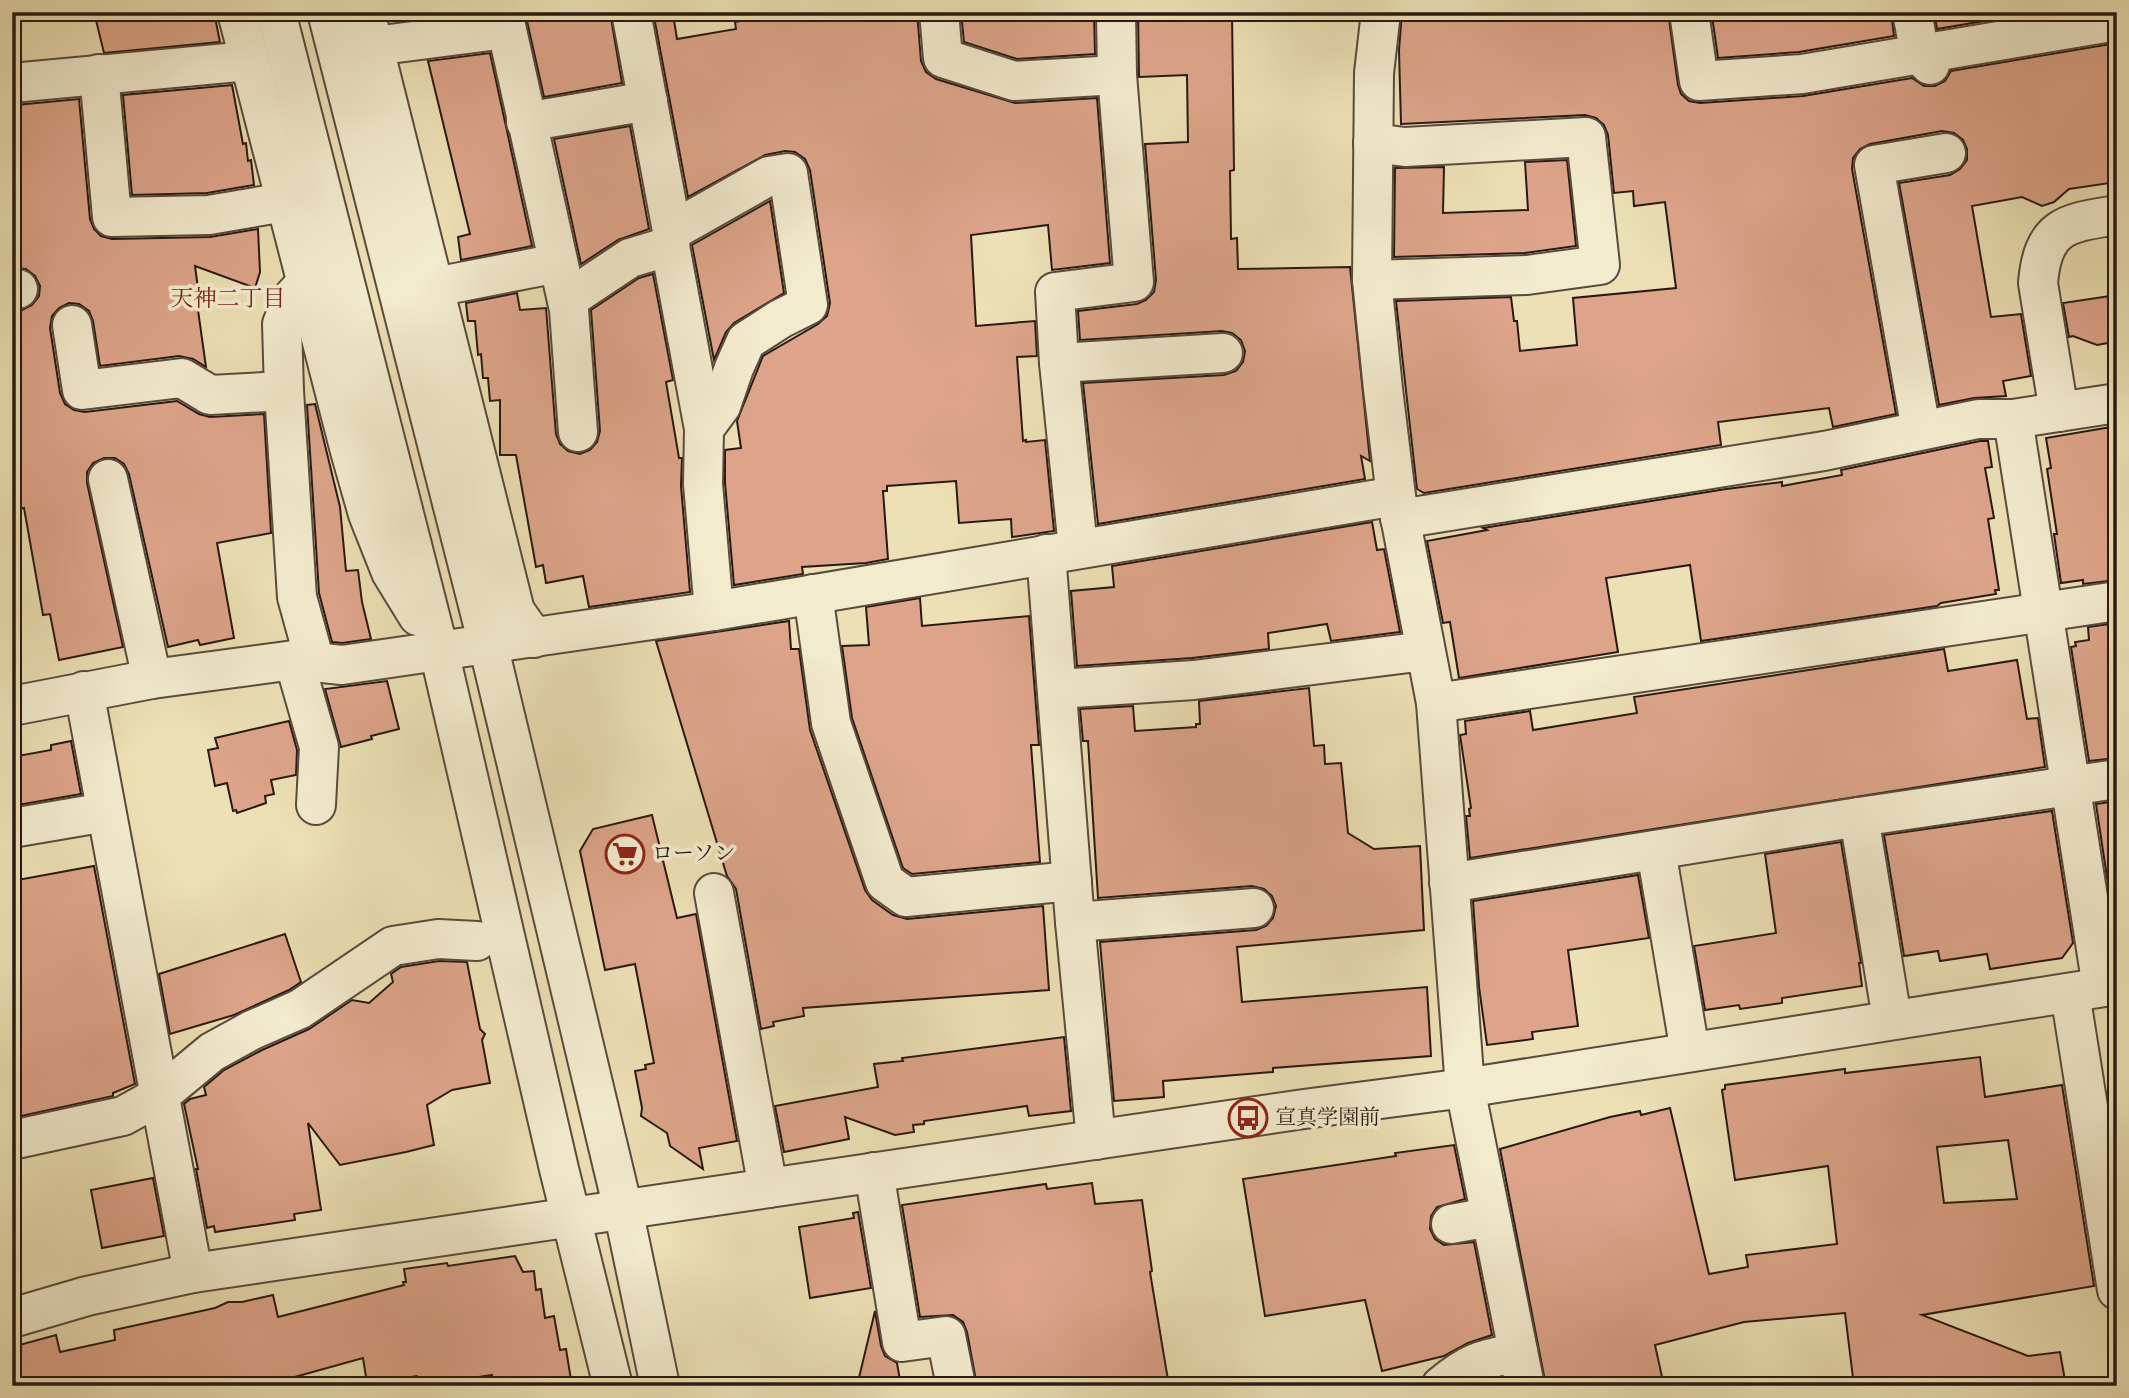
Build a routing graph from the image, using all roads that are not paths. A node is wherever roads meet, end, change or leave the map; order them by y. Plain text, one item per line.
1 (237, 12) edge
2 (276, 12) edge
3 (327, 12) edge
4 (631, 12) edge
5 (939, 12) edge
6 (1116, 12) edge
7 (1381, 12) edge
8 (1689, 12) edge
9 (1912, 12) edge
10 (504, 20) edge
11 (2117, 21) edge
12 (370, 29) edge
13 (1925, 60) junction
14 (249, 61) junction
15 (99, 74) junction
16 (1117, 75) junction
17 (12, 83) edge
18 (648, 101) junction
19 (526, 122) junction
20 (1373, 143) junction
21 (1946, 153) dead end
22 (285, 202) junction
23 (2117, 215) edge
24 (671, 239) junction
25 (558, 263) junction
26 (1372, 280) junction
27 (306, 283) junction
28 (435, 287) junction
29 (567, 300) junction
30 (72, 325) dead end
31 (1223, 353) dead end
32 (1059, 363) junction
33 (284, 391) junction
34 (2117, 402) edge
35 (2059, 412) junction
36 (2013, 419) junction
37 (704, 429) junction
38 (1921, 430) junction
39 (578, 432) dead end
40 (108, 479) dead end
41 (1398, 508) junction
42 (1062, 551) junction
43 (813, 594) junction
44 (2117, 601) edge
45 (714, 611) junction
46 (2044, 612) junction
47 (534, 638) junction
48 (488, 644) junction
49 (1425, 650) junction
50 (439, 651) junction
51 (304, 661) junction
52 (152, 679) junction
53 (1058, 689) junction
54 (84, 691) junction
55 (1436, 703) junction
56 (12, 706) edge
57 (2117, 779) edge
58 (2070, 786) junction
59 (316, 805) dead end
60 (106, 812) junction
61 (1859, 817) junction
62 (12, 828) edge
63 (1656, 850) junction
64 (1072, 881) junction
65 (1449, 883) junction
66 (714, 892) dead end
67 (1254, 908) dead end
68 (1075, 922) junction
69 (477, 941) dead end
70 (2096, 988) edge
71 (1892, 1019) junction
72 (1690, 1052) junction
73 (1465, 1088) junction
74 (159, 1096) junction
75 (12, 1140) edge
76 (1096, 1140) junction
77 (874, 1172) junction
78 (768, 1188) junction
79 (623, 1209) junction
80 (571, 1216) junction
81 (1490, 1217) junction
82 (1451, 1224) dead end
83 (193, 1273) junction
84 (2117, 1290) edge
85 (12, 1318) edge
86 (1522, 1369) edge
87 (613, 1386) edge
88 (660, 1386) edge
89 (956, 1386) edge
90 (1441, 1386) edge

1 - 14 street
2 - 50 street
3 - 48 street
4 - 18 street
5 - 16 street
6 - 16 street
7 - 20 street
8 - 13 street
9 - 13 street
10 - 12 street
10 - 19 street
11 - 13 street
12 - 28 street
14 - 15 street
14 - 22 street
15 - 17 street
15 - 22 street
16 - 32 street
18 - 19 street
18 - 24 street
19 - 25 street
20 - 26 street
20 - 26 street
21 - 38 street
22 - 27 street
23 - 35 street
24 - 29 street
24 - 37 street
24 - 37 street
25 - 28 street
25 - 29 street
26 - 41 street
27 - 33 street
27 - 50 street
28 - 47 street
29 - 39 street
30 - 33 street
31 - 32 street
32 - 42 street
33 - 51 street
34 - 35 street
35 - 36 street
36 - 38 street
36 - 46 street
37 - 45 street
38 - 41 street
40 - 52 street
41 - 42 street
41 - 49 street
42 - 43 street
42 - 53 street
43 - 45 street
43 - 64 street
44 - 46 street
45 - 47 street
46 - 55 street
46 - 58 street
47 - 48 street
48 - 50 street
48 - 79 street
49 - 53 street
49 - 55 street
50 - 51 street
50 - 80 street
51 - 52 street
51 - 59 street
52 - 54 street
53 - 64 street
54 - 56 street
54 - 60 street
55 - 65 street
57 - 58 street
58 - 61 street
58 - 70 street
60 - 62 street
60 - 74 street
61 - 63 street
61 - 71 street
63 - 65 street
63 - 72 street
64 - 68 street
65 - 73 street
66 - 78 street
67 - 68 street
68 - 76 street
69 - 74 street
70 - 71 street
70 - 84 street
71 - 72 street
72 - 73 street
73 - 76 street
73 - 81 street
74 - 75 street
74 - 83 street
76 - 77 street
77 - 78 street
77 - 89 street
78 - 79 street
79 - 80 street
79 - 88 street
80 - 83 street
80 - 87 street
81 - 82 street
81 - 86 street
83 - 85 street
86 - 90 street

